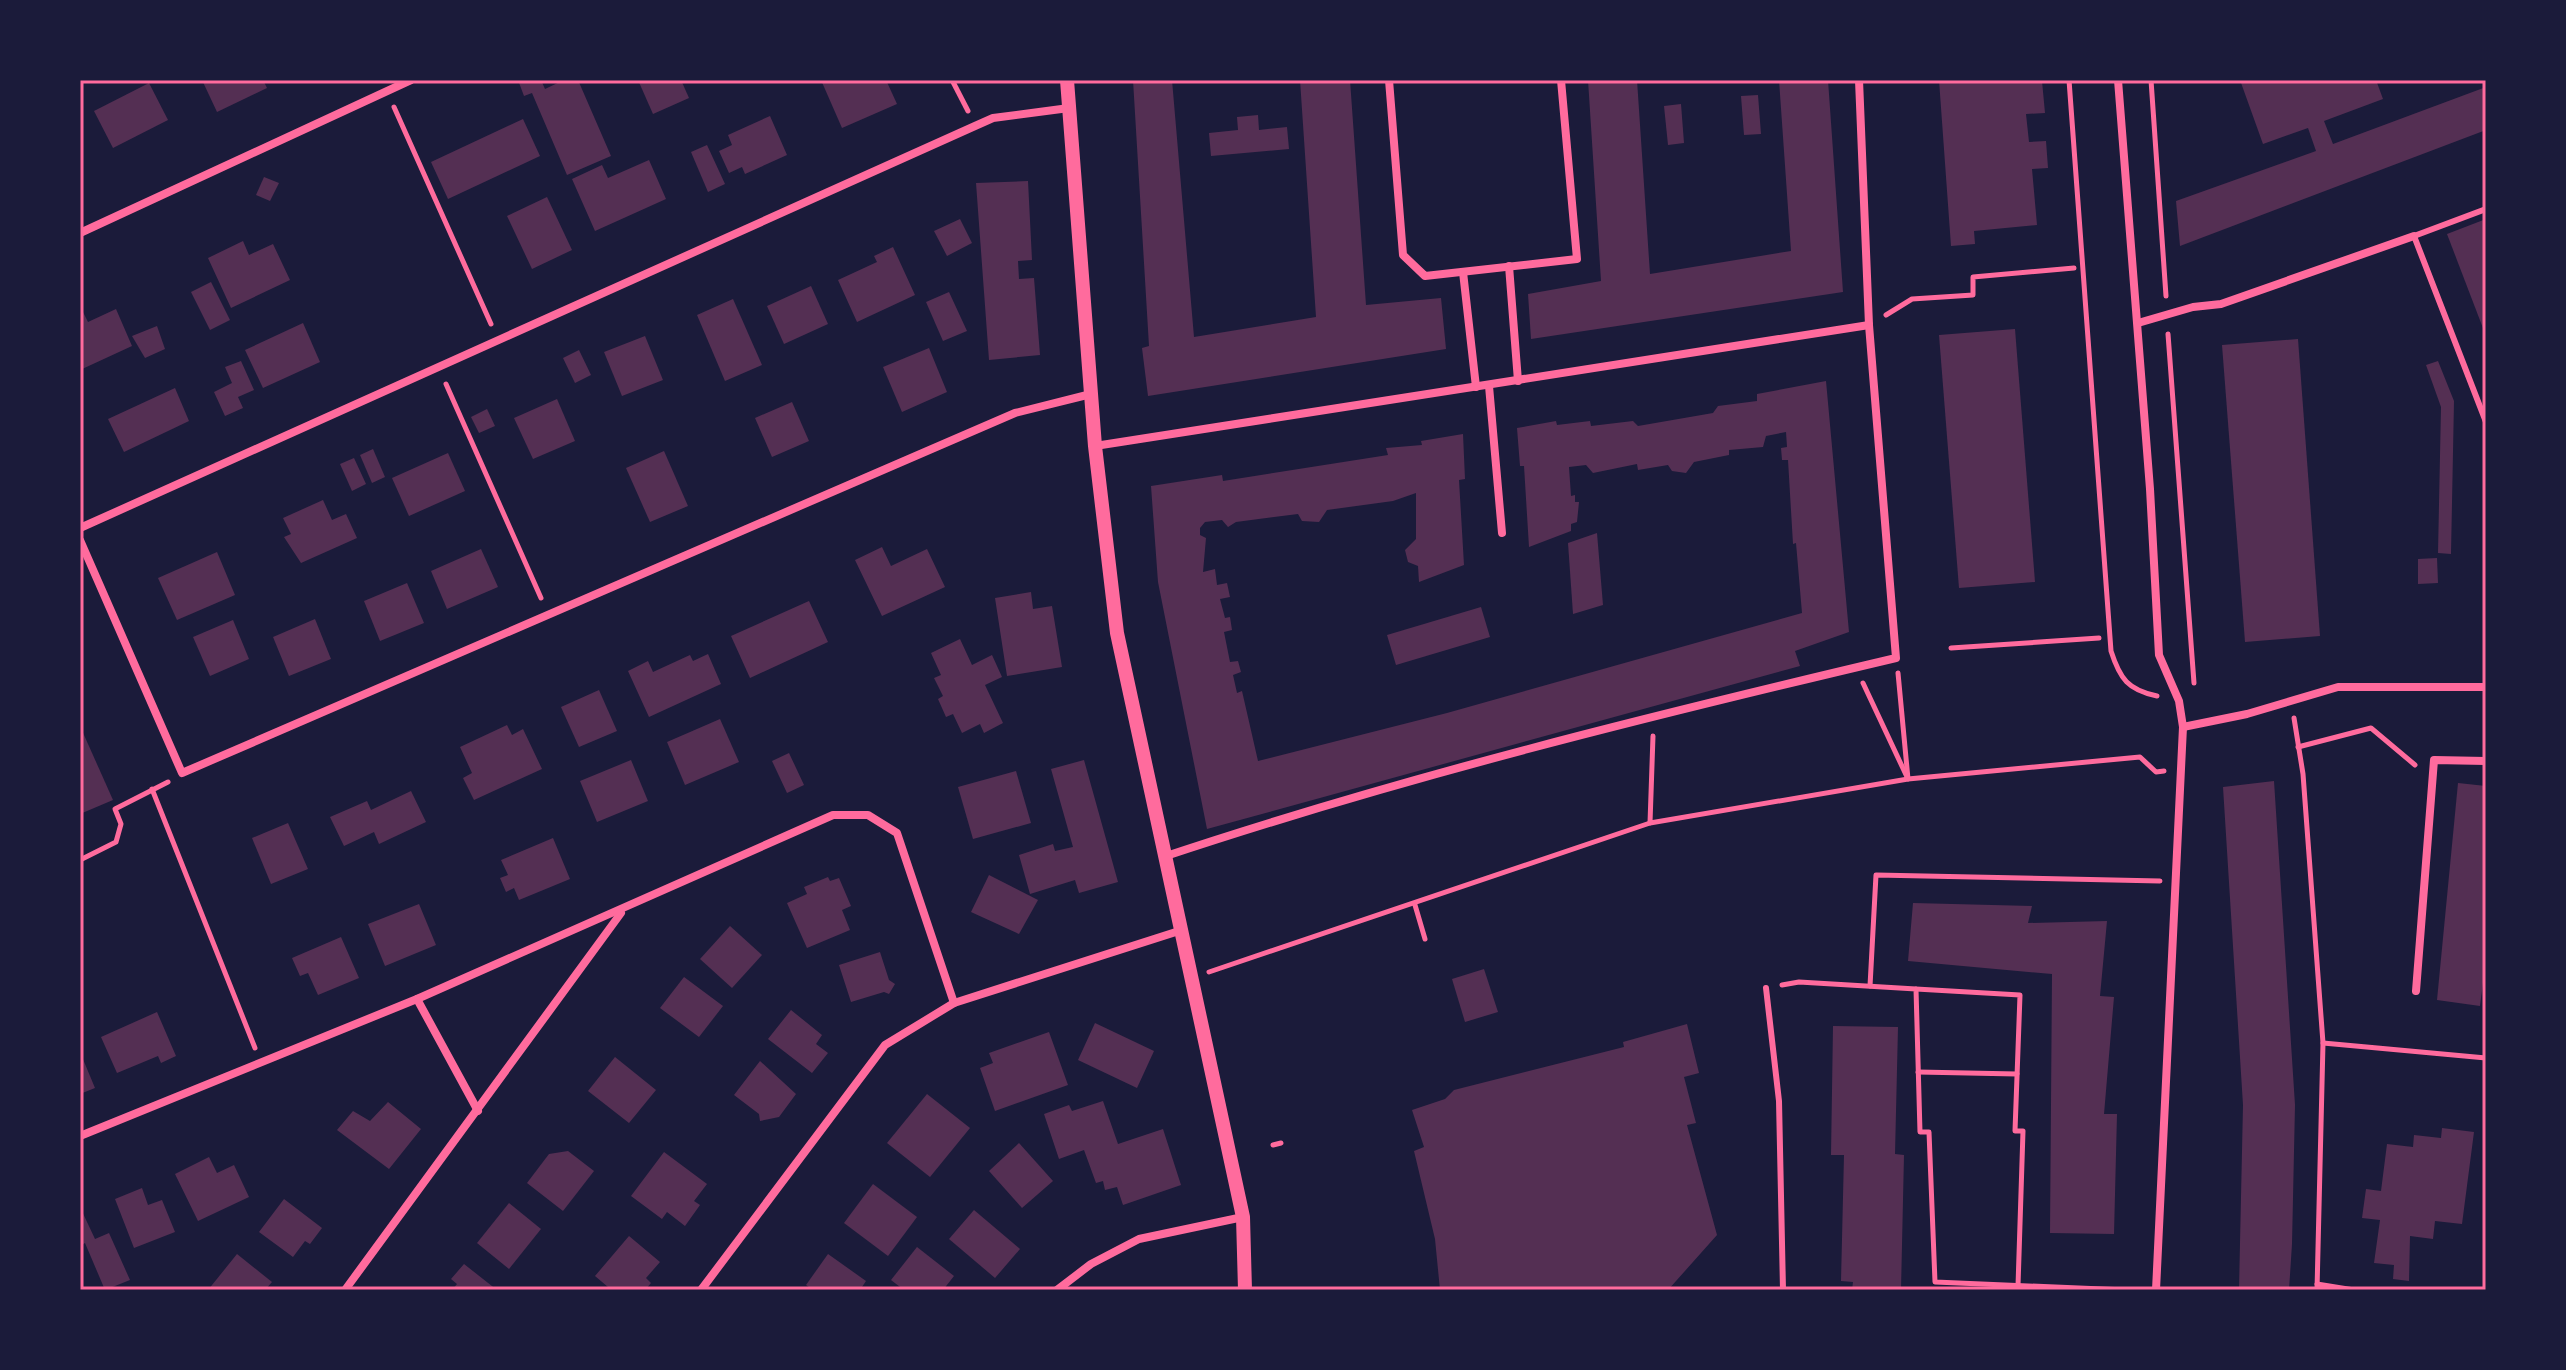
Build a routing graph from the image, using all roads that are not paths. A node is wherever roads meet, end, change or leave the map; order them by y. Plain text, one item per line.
1 (411, 80) edge
2 (1067, 80) edge
3 (1389, 80) edge
4 (1561, 80) edge
5 (1859, 80) edge
6 (2118, 80) edge
7 (1069, 108) junction
8 (2486, 209) edge
9 (80, 233) edge
10 (2414, 236) junction
11 (1509, 266) junction
12 (1463, 272) junction
13 (2138, 323) junction
14 (1869, 325) junction
15 (1518, 381) junction
16 (1489, 386) junction
17 (1476, 387) junction
18 (1091, 394) junction
19 (2486, 422) edge
20 (1095, 446) junction
21 (80, 528) edge
22 (1502, 533) dead end
23 (80, 540) edge
24 (2486, 687) edge
25 (2183, 727) junction
26 (2486, 761) edge
27 (1163, 857) junction
28 (622, 911) junction
29 (1179, 931) junction
30 (1766, 988) road end
31 (2416, 991) dead end
32 (417, 999) junction
33 (954, 1003) junction
34 (478, 1111) junction
35 (80, 1136) edge
36 (1243, 1217) junction
37 (345, 1290) edge
38 (701, 1290) edge
39 (1057, 1290) edge
40 (1245, 1290) edge
41 (1783, 1290) edge
42 (2156, 1290) edge

1 - 9 street
2 - 7 street
3 - 12 street
4 - 11 street
5 - 14 street
6 - 13 street
7 - 18 street
7 - 21 street
8 - 10 lane
10 - 13 street
10 - 19 lane
11 - 12 street
11 - 15 street
12 - 17 street
13 - 25 street
14 - 15 street
14 - 27 street
15 - 16 street
16 - 17 street
16 - 22 street
17 - 20 street
18 - 20 street
18 - 23 street
20 - 27 street
24 - 25 street
25 - 42 street
26 - 31 street
27 - 29 street
28 - 32 street
28 - 33 street
28 - 34 street
29 - 33 street
29 - 36 street
30 - 41 lane
32 - 34 street
32 - 35 street
33 - 38 street
34 - 37 street
36 - 39 street
36 - 40 street

